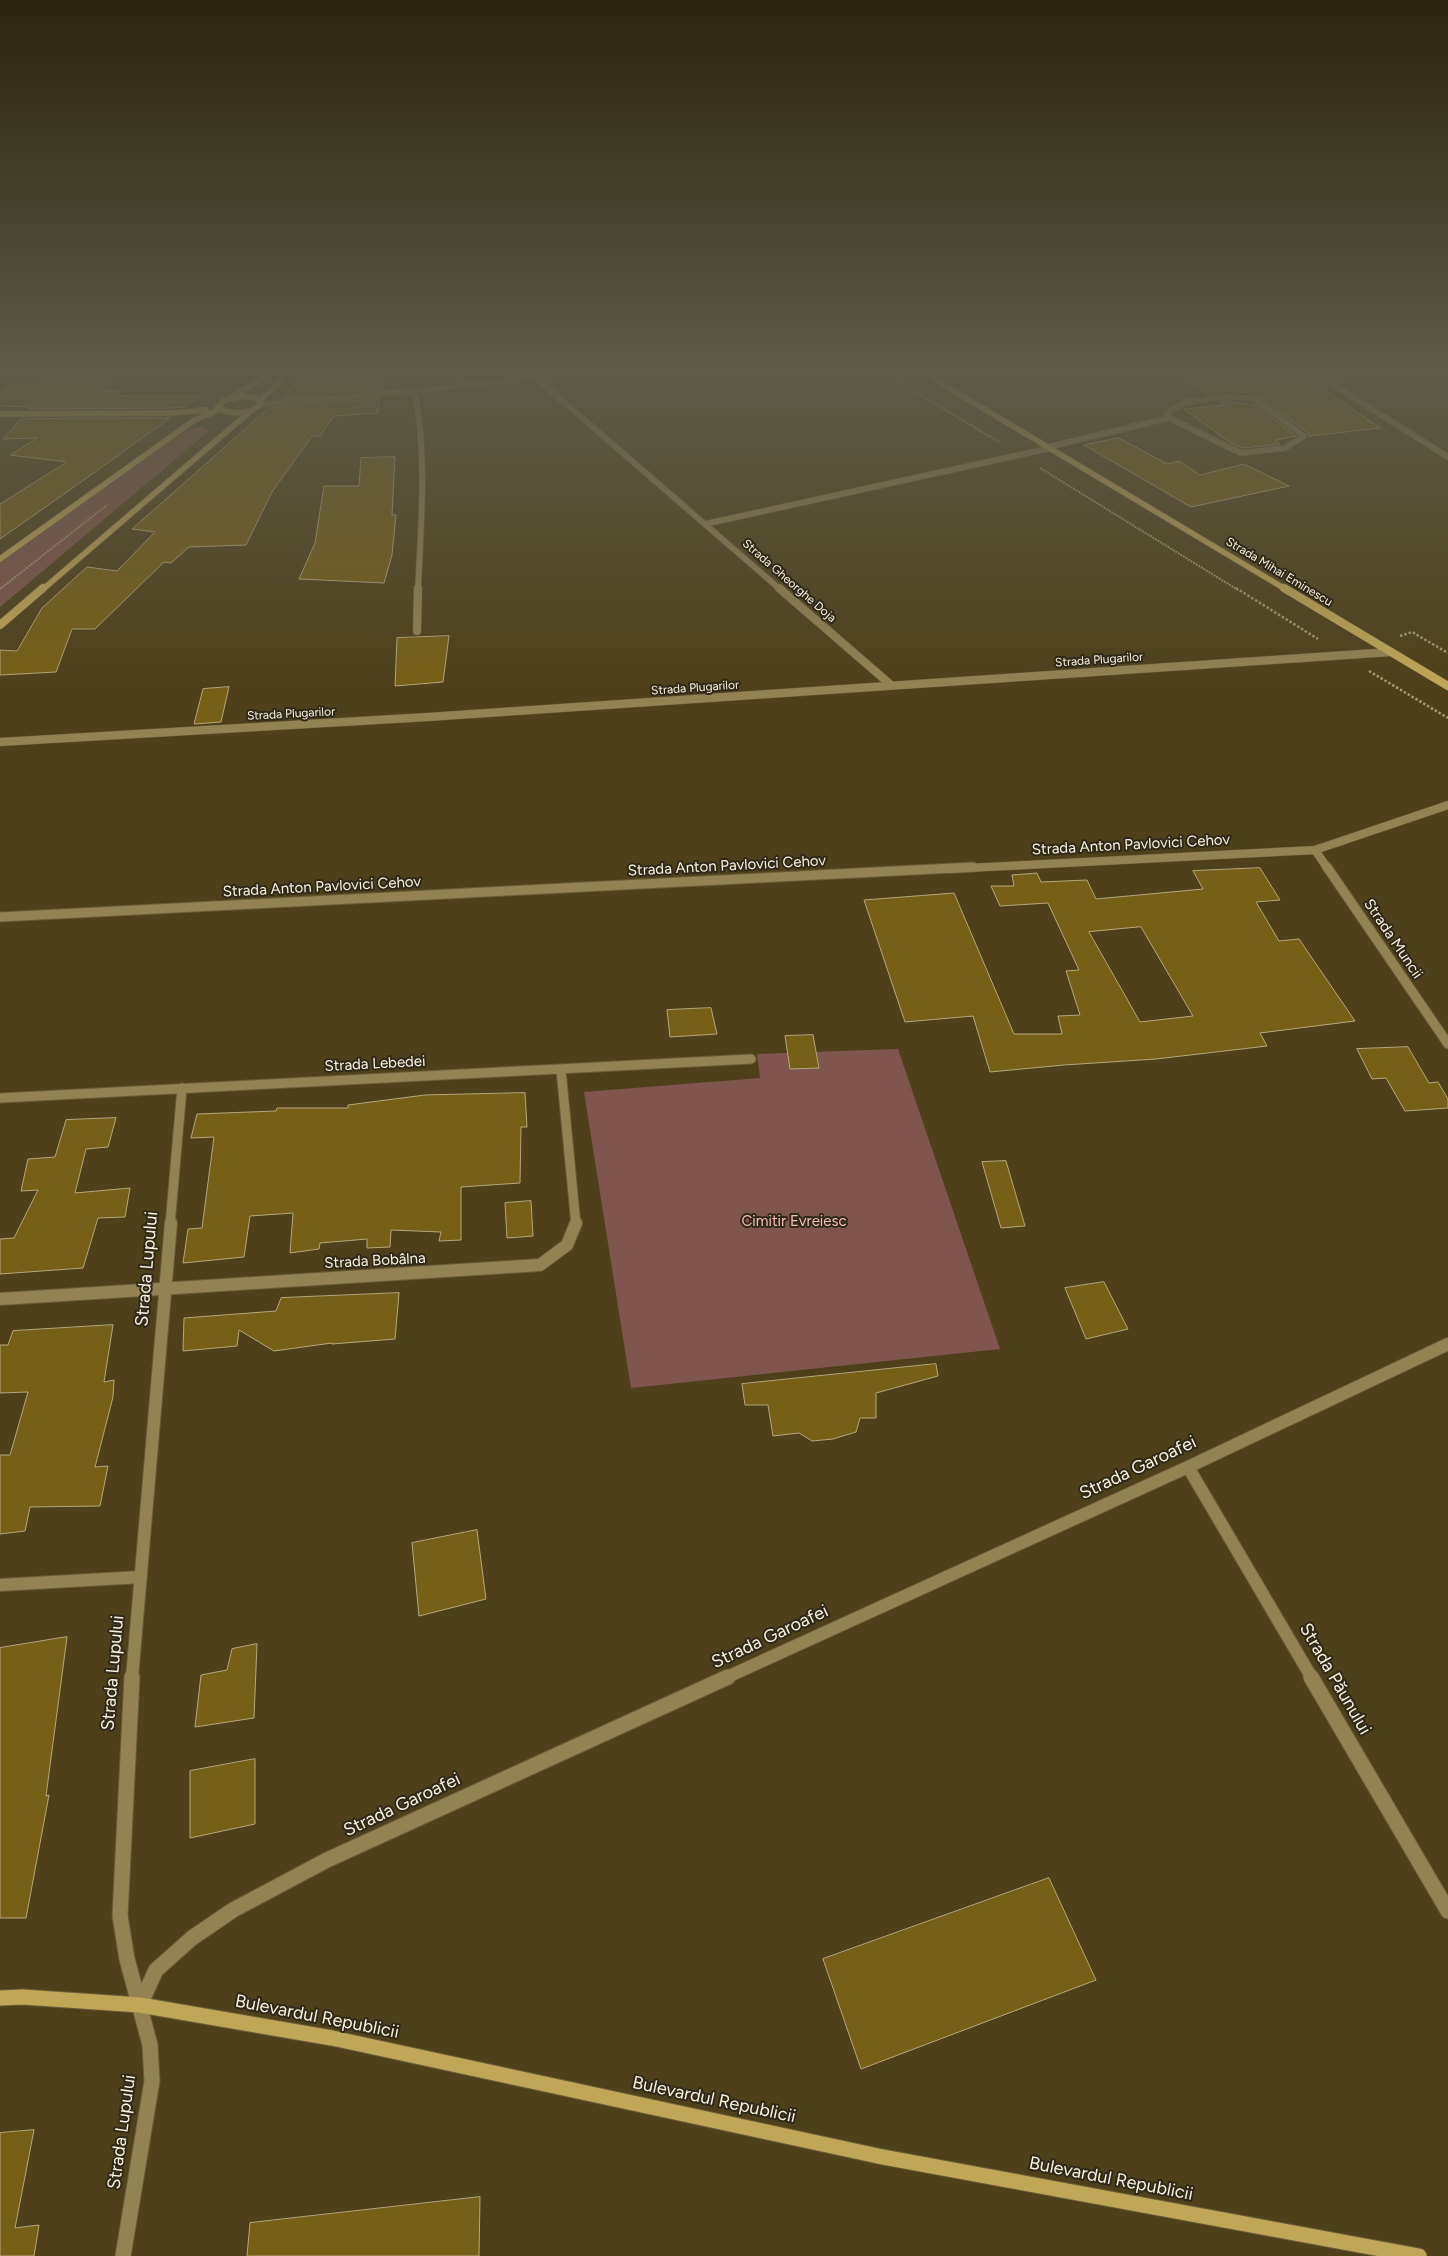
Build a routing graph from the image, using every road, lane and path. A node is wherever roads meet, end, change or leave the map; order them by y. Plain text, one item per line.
1 (117, 475) edge
2 (175, 475) edge
3 (422, 475) edge
4 (649, 475) edge
5 (926, 475) edge
6 (1052, 475) edge
7 (1096, 475) edge
8 (705, 524) junction
9 (0, 559) edge
10 (0, 625) edge
11 (417, 631) dead end
12 (1394, 638) dead end
13 (1325, 643) dead end
14 (1391, 652) junction
15 (1448, 653) edge
16 (1366, 670) dead end
17 (892, 685) junction
18 (1448, 686) edge
19 (1448, 718) edge
20 (0, 742) edge
21 (1448, 805) edge
22 (1315, 850) junction
23 (0, 917) edge
24 (1448, 1044) edge
25 (751, 1059) dead end
26 (561, 1070) junction
27 (182, 1088) junction
28 (0, 1098) edge
29 (166, 1288) junction
30 (0, 1299) edge
31 (1448, 1344) edge
32 (1188, 1466) junction
33 (141, 1578) junction
34 (0, 1585) edge
35 (1448, 1911) edge
36 (0, 1998) edge
37 (140, 2005) junction
38 (123, 2256) edge
39 (1419, 2256) edge

1 - 9 street
2 - 10 street
3 - 11 street
4 - 8 street, Strada Gheorghe Doja
5 - 8 street
6 - 13 path
7 - 14 street, Strada Mihai Eminescu
8 - 17 street, Strada Gheorghe Doja
12 - 15 path
14 - 17 street, Strada Plugarilor
14 - 18 street, Strada Mihai Eminescu
16 - 19 path
17 - 20 street, Strada Plugarilor
21 - 22 street, Strada Anton Pavlovici Cehov
22 - 23 street, Strada Anton Pavlovici Cehov
22 - 24 street, Strada Muncii
25 - 26 street, Strada Lebedei
26 - 27 street, Strada Lebedei
26 - 29 street, Strada Bobâlna
27 - 28 street, Strada Lebedei
27 - 29 street, Strada Lupului
29 - 30 street, Strada Bobâlna
29 - 33 street, Strada Lupului
31 - 32 street, Strada Garoafei
32 - 35 street, Strada Păunului
32 - 37 street, Strada Garoafei
33 - 34 street
33 - 37 street, Strada Lupului
36 - 37 street, Bulevardul Republicii
37 - 38 street, Strada Lupului
37 - 39 street, Bulevardul Republicii

